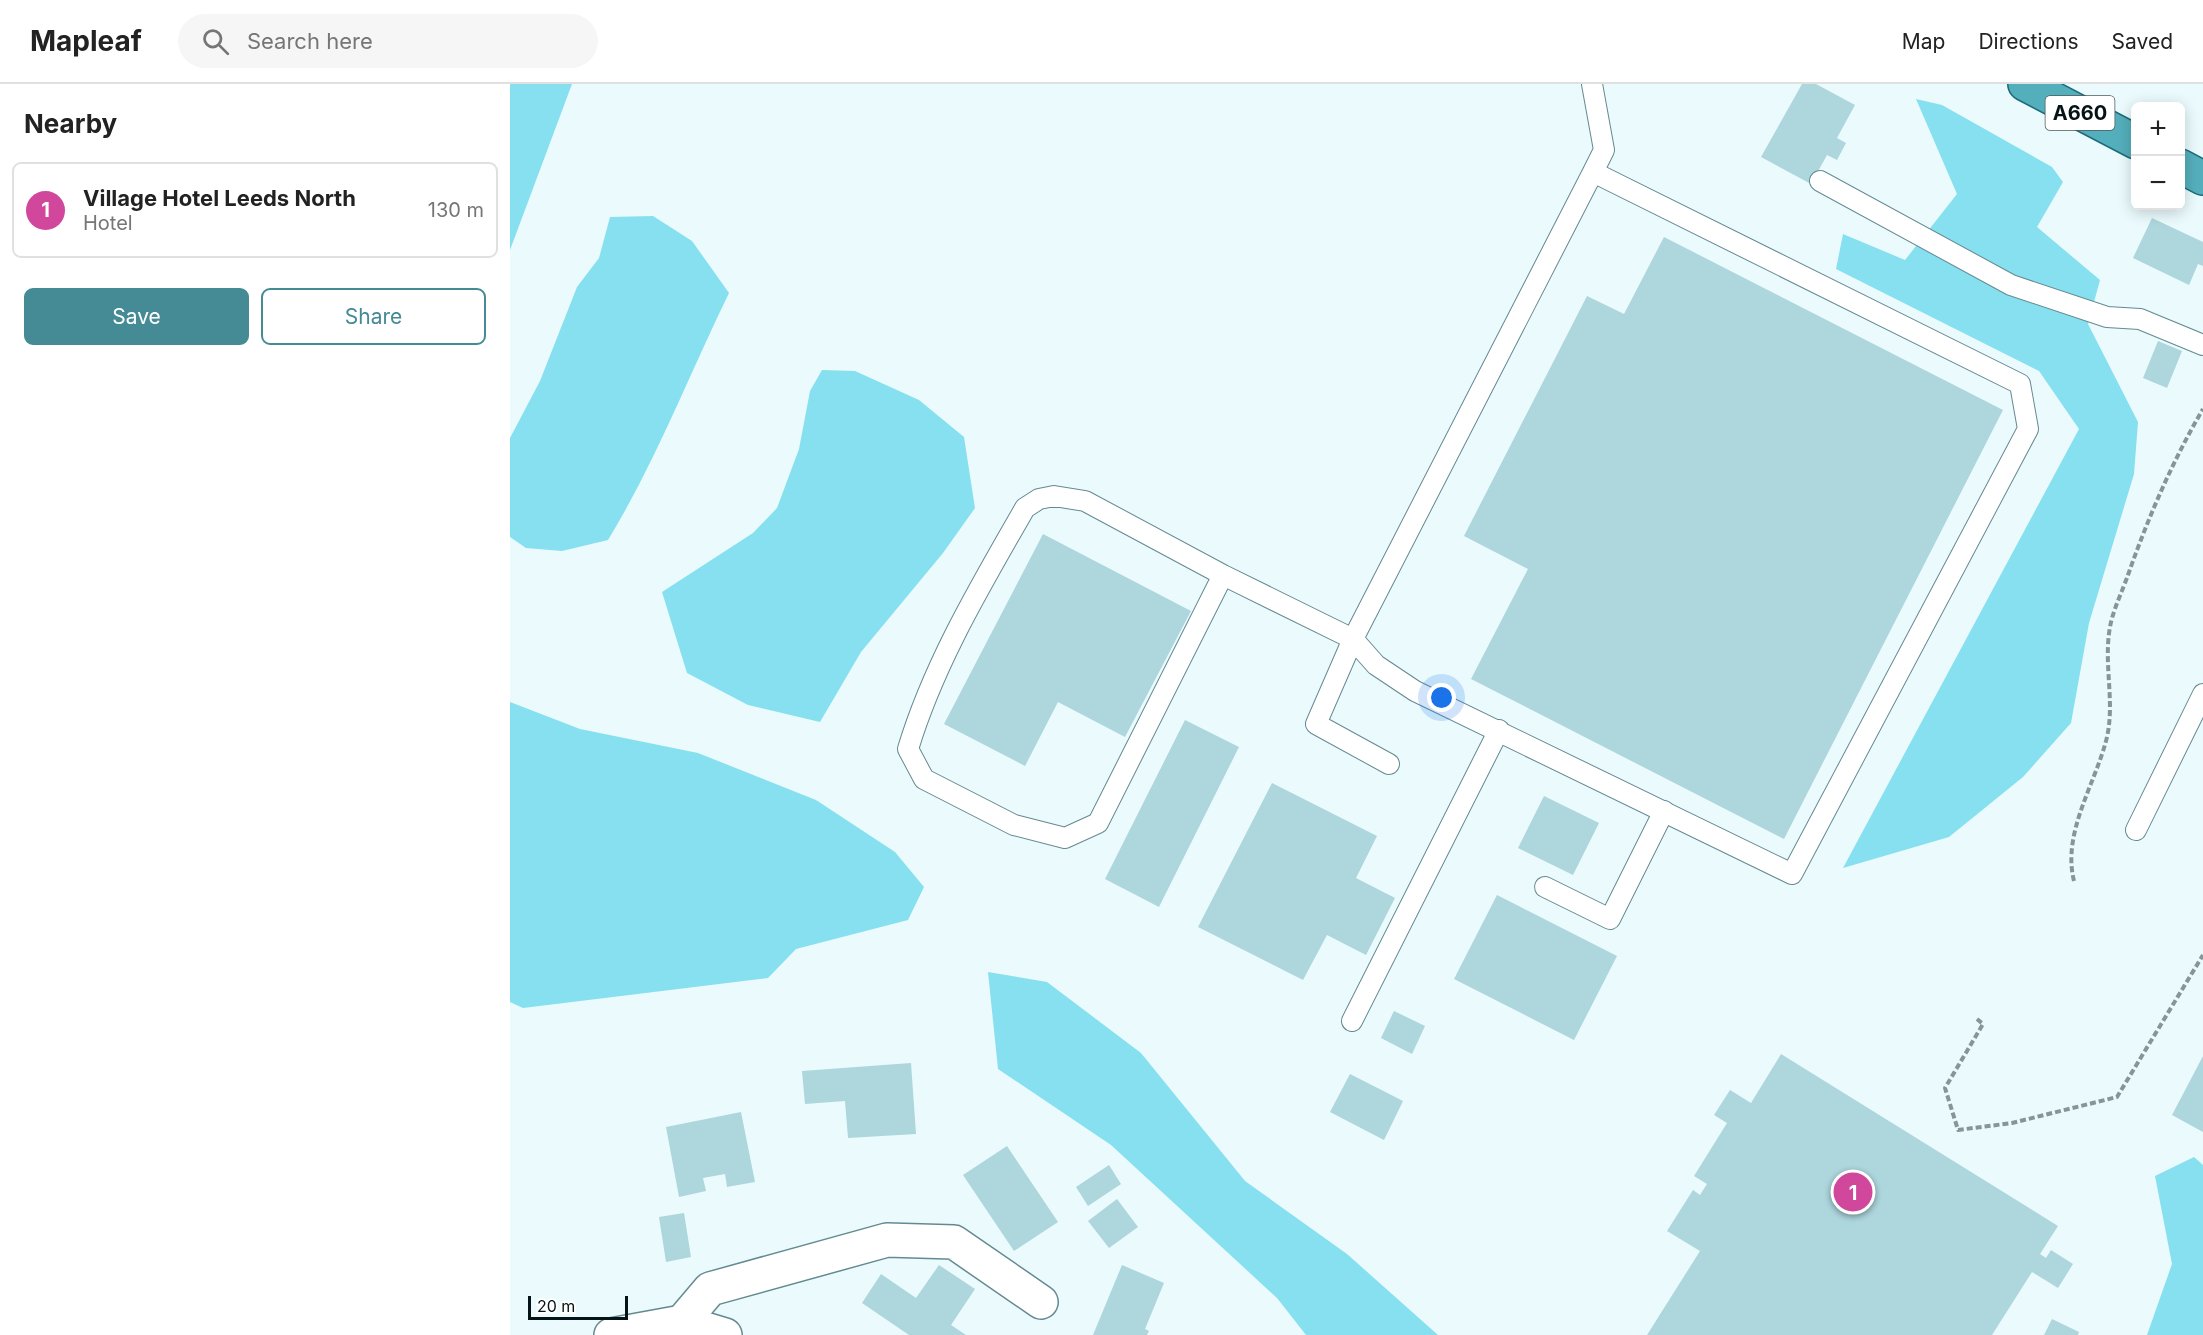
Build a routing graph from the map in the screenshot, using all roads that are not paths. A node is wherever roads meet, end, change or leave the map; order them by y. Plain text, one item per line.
1 (1592, 84) edge
2 (2025, 84) edge
3 (2131, 139) edge
4 (2185, 168) edge
5 (1593, 172) junction
6 (2203, 178) edge
7 (1821, 182) dead end
8 (2203, 345) edge
9 (1223, 575) junction
10 (1353, 639) junction
11 (2203, 694) edge
12 (1499, 730) junction
13 (1389, 764) dead end
14 (1664, 811) junction
15 (2136, 830) dead end
16 (1545, 887) dead end
17 (1352, 1021) dead end
18 (1041, 1302) dead end
19 (682, 1322) junction
20 (611, 1335) edge
21 (724, 1335) edge

1 - 5 lane
2 - 3 highway, A660
4 - 6 highway
5 - 10 lane
5 - 14 lane
7 - 8 lane
9 - 9 lane
9 - 10 lane
10 - 12 lane
10 - 13 lane
11 - 15 lane
12 - 14 lane
12 - 17 lane
14 - 16 lane
18 - 19 street
19 - 20 street
19 - 21 street

